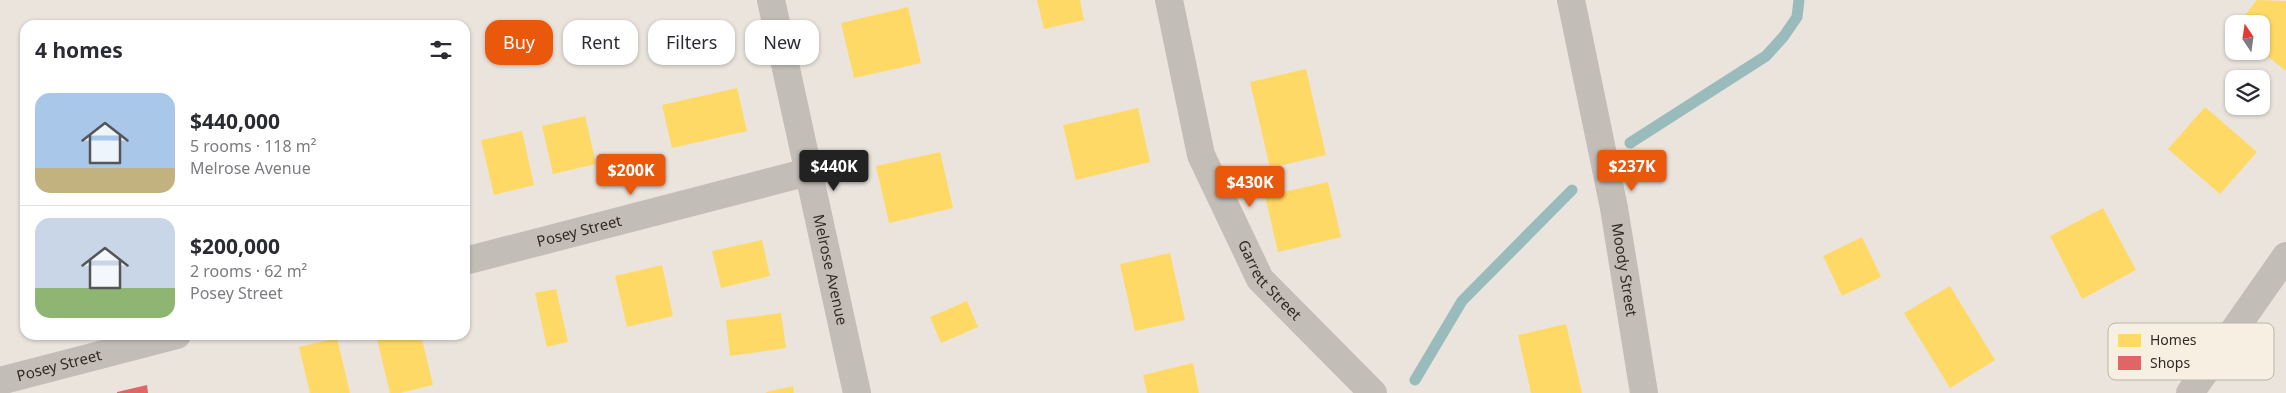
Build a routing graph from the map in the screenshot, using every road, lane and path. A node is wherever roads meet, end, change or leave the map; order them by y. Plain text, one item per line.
1 (771, 0) edge
2 (1169, 0) edge
3 (1571, 0) edge
4 (808, 172) junction
5 (2286, 256) edge
6 (470, 260) edge
7 (2239, 323) edge
8 (157, 340) edge
9 (0, 380) edge
10 (2199, 380) edge
11 (857, 393) edge
12 (1373, 393) edge
13 (1644, 393) edge
14 (2190, 393) edge

1 - 4 street, Melrose Avenue
2 - 12 street, Garrett Street
3 - 13 street, Moody Street
4 - 6 street, Posey Street
4 - 11 street, Melrose Avenue
5 - 7 street
8 - 9 street, Posey Street
10 - 14 street

